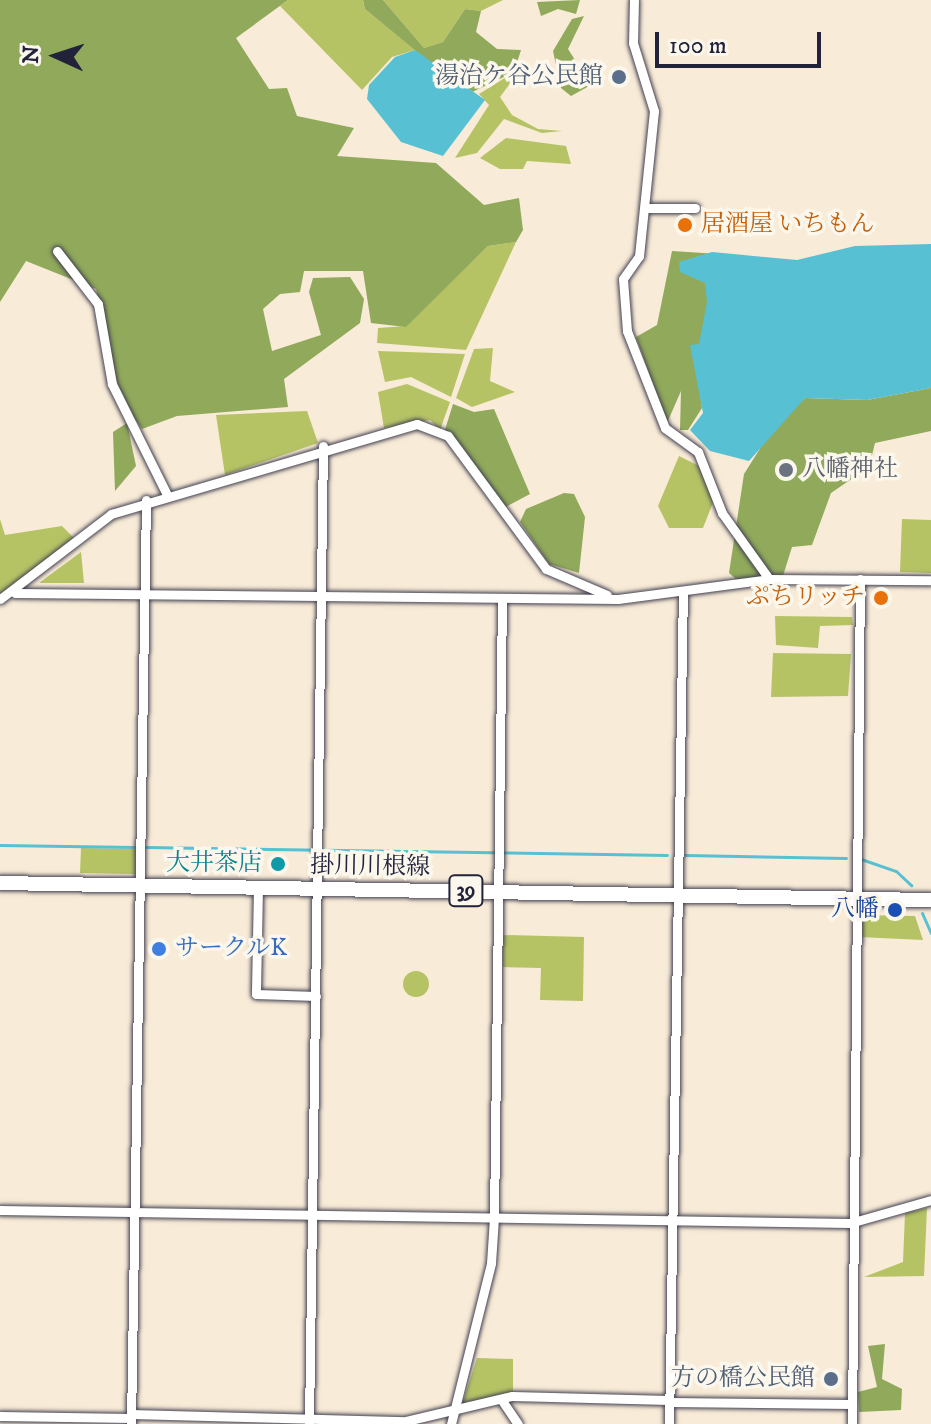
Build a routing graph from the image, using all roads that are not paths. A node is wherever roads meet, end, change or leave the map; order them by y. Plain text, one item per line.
1 (634, 0) edge
2 (645, 208) junction
3 (695, 208) dead end
4 (57, 251) dead end
5 (323, 446) junction
6 (166, 493) junction
7 (146, 500) junction
8 (769, 579) junction
9 (860, 579) junction
10 (931, 580) edge
11 (683, 591) junction
12 (15, 593) junction
13 (144, 595) junction
14 (323, 598) junction
15 (0, 599) edge
16 (618, 599) junction
17 (502, 600) junction
18 (0, 883) edge
19 (140, 885) junction
20 (258, 887) junction
21 (317, 888) junction
22 (498, 892) junction
23 (678, 893) junction
24 (857, 897) junction
25 (931, 900) edge
26 (316, 996) junction
27 (931, 1200) edge
28 (0, 1210) edge
29 (135, 1212) junction
30 (313, 1215) junction
31 (494, 1218) junction
32 (671, 1221) junction
33 (850, 1223) junction
34 (501, 1399) junction
35 (669, 1401) junction
36 (851, 1404) junction
37 (452, 1410) junction
38 (0, 1416) edge
39 (131, 1419) edge
40 (309, 1421) edge
41 (451, 1424) edge
42 (518, 1424) edge
43 (669, 1424) edge
44 (852, 1424) edge

1 - 2 street
2 - 3 street
2 - 8 street
4 - 6 street
5 - 6 street
5 - 14 street
5 - 16 street
6 - 7 street
7 - 12 street
7 - 13 street
8 - 9 street
8 - 11 street
9 - 10 street
9 - 24 street
11 - 16 street
11 - 23 street
12 - 13 street
12 - 15 street
13 - 14 street
13 - 19 street
14 - 17 street
14 - 21 street
16 - 17 street
17 - 22 street
18 - 19 main road, 掛川川根線 / 39
19 - 20 main road, 掛川川根線 / 39
19 - 29 street
20 - 21 main road, 掛川川根線 / 39
20 - 26 street
21 - 22 main road, 掛川川根線 / 39
21 - 26 street
22 - 23 main road, 掛川川根線 / 39
22 - 31 street
23 - 24 main road, 掛川川根線 / 39
23 - 32 street
24 - 25 main road, 掛川川根線 / 39
24 - 33 street
26 - 30 street
27 - 33 street
28 - 29 street
29 - 30 street
29 - 39 street
30 - 31 street
30 - 40 street
31 - 32 street
31 - 37 street
32 - 33 street
32 - 35 street
33 - 36 street
34 - 35 street
34 - 37 street
34 - 42 street
35 - 36 street
35 - 43 street
36 - 44 street
37 - 40 street
37 - 41 street
38 - 39 street
39 - 40 street

